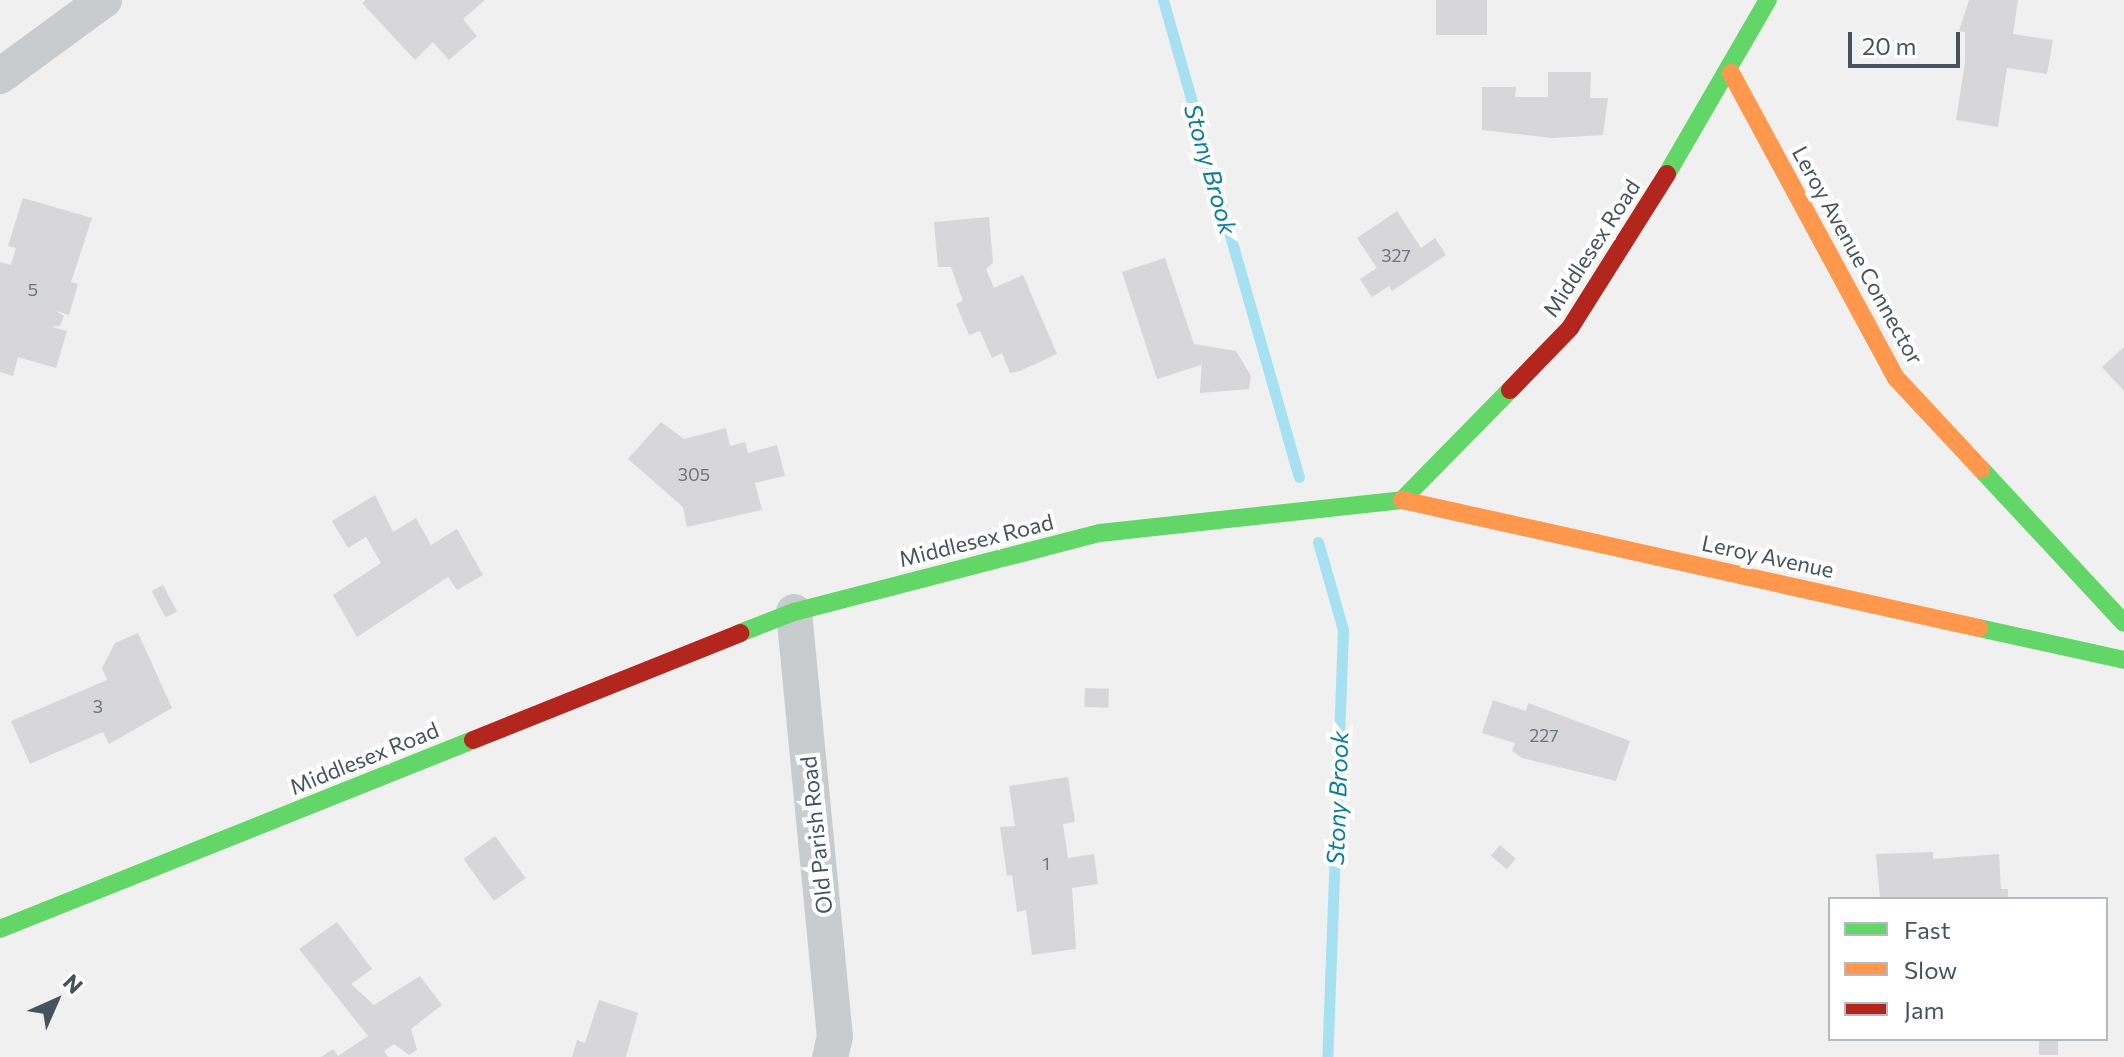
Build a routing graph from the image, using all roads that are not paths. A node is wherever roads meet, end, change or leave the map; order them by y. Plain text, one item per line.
1 (104, 0) edge
2 (1768, 0) edge
3 (1731, 73) junction
4 (0, 76) edge
5 (1402, 500) junction
6 (794, 612) junction
7 (2124, 623) edge
8 (2124, 660) edge
9 (0, 929) edge
10 (830, 1057) edge

1 - 4 street
2 - 3 main road, Middlesex Road
3 - 5 main road, Middlesex Road
3 - 7 main road, Leroy Avenue Connector
5 - 6 main road, Middlesex Road
5 - 8 main road, Leroy Avenue
6 - 9 main road, Middlesex Road
6 - 10 street, Old Parish Road

